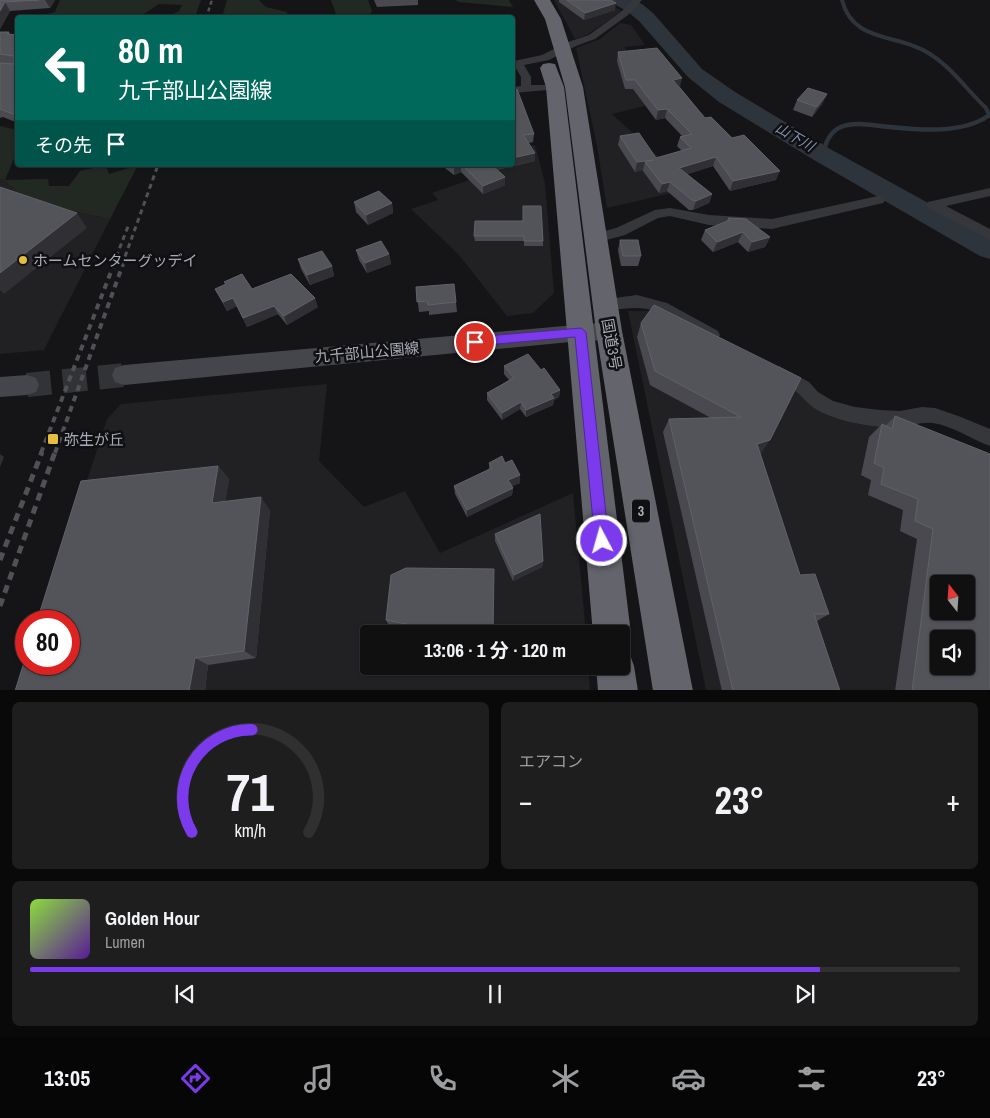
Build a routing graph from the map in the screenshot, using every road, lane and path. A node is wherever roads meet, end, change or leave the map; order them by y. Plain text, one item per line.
1 (526, 0) edge
2 (542, 0) edge
3 (637, 1) edge
4 (554, 53) junction
5 (555, 87) junction
6 (526, 89) junction
7 (515, 90) edge
8 (990, 192) edge
9 (878, 200) dead end
10 (990, 235) edge
11 (595, 238) junction
12 (598, 323) junction
13 (726, 344) edge
14 (768, 368) edge
15 (124, 375) tunnel mouth
16 (27, 385) tunnel mouth
17 (0, 387) edge
18 (990, 438) edge
19 (612, 625) edge
20 (616, 675) edge
21 (618, 690) edge
22 (673, 690) edge

1 - 4 highway, 国道3号 / 3
2 - 4 highway, 国道3号 / 3
3 - 4 street
4 - 5 highway, 国道3号 / 3
4 - 6 street
4 - 11 highway, 国道3号 / 3
5 - 6 street
5 - 12 highway, 国道3号 / 3
6 - 7 street
8 - 10 street
9 - 11 street
11 - 12 highway, 国道3号 / 3
12 - 13 street
12 - 15 main road, 九千部山公園線
12 - 19 highway, 国道3号 / 3
12 - 22 highway, 国道3号 / 3
14 - 18 street
16 - 17 main road
20 - 21 highway

